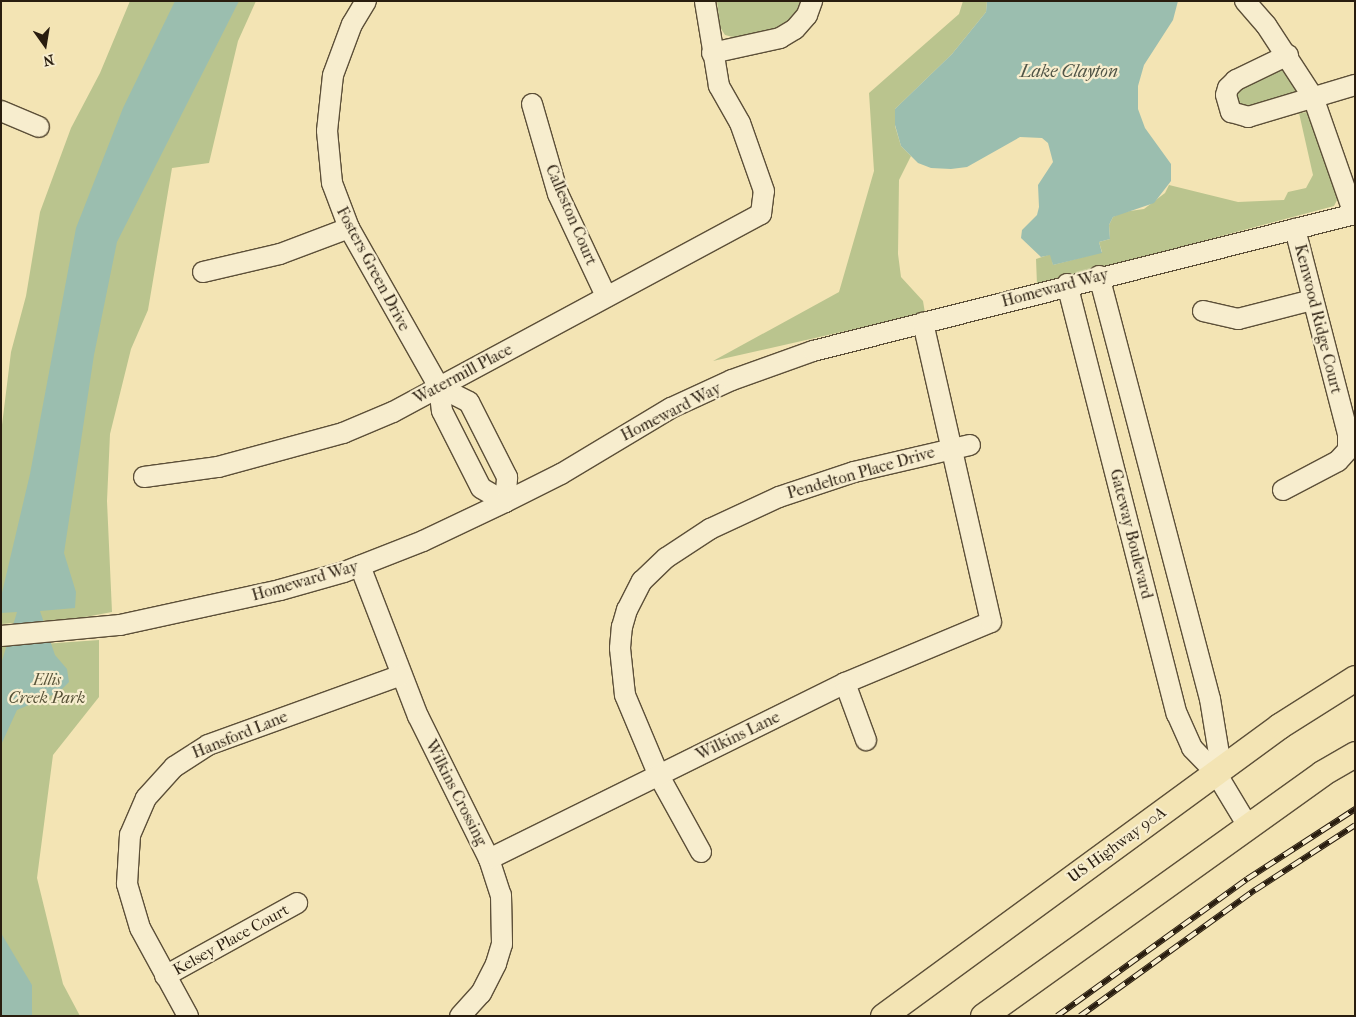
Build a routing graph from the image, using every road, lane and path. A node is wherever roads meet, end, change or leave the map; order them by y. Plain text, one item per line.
1 (366, 1) edge
2 (705, 1) edge
3 (812, 1) edge
4 (1245, 1) edge
5 (712, 53) junction
6 (1288, 55) junction
7 (1355, 85) edge
8 (1313, 97) junction
9 (532, 104) dead end
10 (1, 111) edge
11 (40, 127) dead end
12 (1354, 214) edge
13 (349, 228) junction
14 (1295, 229) junction
15 (203, 272) dead end
16 (1099, 276) junction
17 (1067, 284) junction
18 (606, 296) junction
19 (1312, 300) junction
20 (1203, 311) dead end
21 (924, 323) junction
22 (439, 387) junction
23 (961, 446) junction
24 (144, 477) dead end
25 (1283, 490) dead end
26 (505, 502) junction
27 (360, 566) junction
28 (1, 636) edge
29 (401, 675) junction
30 (1355, 678) edge
31 (844, 683) junction
32 (866, 740) dead end
33 (1355, 754) edge
34 (1216, 773) junction
35 (659, 776) junction
36 (1248, 826) junction
37 (701, 852) dead end
38 (489, 859) junction
39 (297, 904) dead end
40 (165, 976) junction
41 (188, 1016) edge
42 (460, 1016) edge
43 (883, 1016) edge
44 (983, 1016) edge

1 - 13 street, Fosters Green Drive
2 - 5 street
3 - 5 street
4 - 6 street
5 - 18 street, Watermill Place
6 - 8 street
6 - 8 street
7 - 8 street
8 - 12 street
9 - 18 street, Calleston Court
10 - 11 street
12 - 14 street, Homeward Way
13 - 15 street
13 - 22 street, Fosters Green Drive
14 - 16 street, Homeward Way
14 - 19 street, Kenwood Ridge Court
16 - 17 street, Homeward Way
16 - 34 street, Gateway Boulevard
17 - 21 street, Homeward Way
17 - 34 street, Gateway Boulevard
18 - 22 street, Watermill Place
19 - 20 street
19 - 25 street, Kenwood Ridge Court
21 - 23 street
21 - 26 street, Homeward Way
22 - 24 street, Watermill Place
22 - 26 street, Fosters Green Drive
22 - 26 street
23 - 31 street, Wilkins Lane
23 - 35 street, Pendelton Place Drive
26 - 27 street, Homeward Way
27 - 28 street, Homeward Way
27 - 29 street, Wilkins Crossing
29 - 38 street, Wilkins Crossing
29 - 40 street, Hansford Lane
30 - 34 main road, US Highway 90A
31 - 32 street
31 - 35 street, Wilkins Lane
33 - 36 main road
34 - 36 street, Gateway Boulevard
34 - 43 main road, US Highway 90A
35 - 37 street, Pendelton Place Drive
35 - 38 street, Wilkins Lane
36 - 44 main road
38 - 42 street, Wilkins Crossing
39 - 40 street, Kelsey Place Court
40 - 41 street, Hansford Lane

